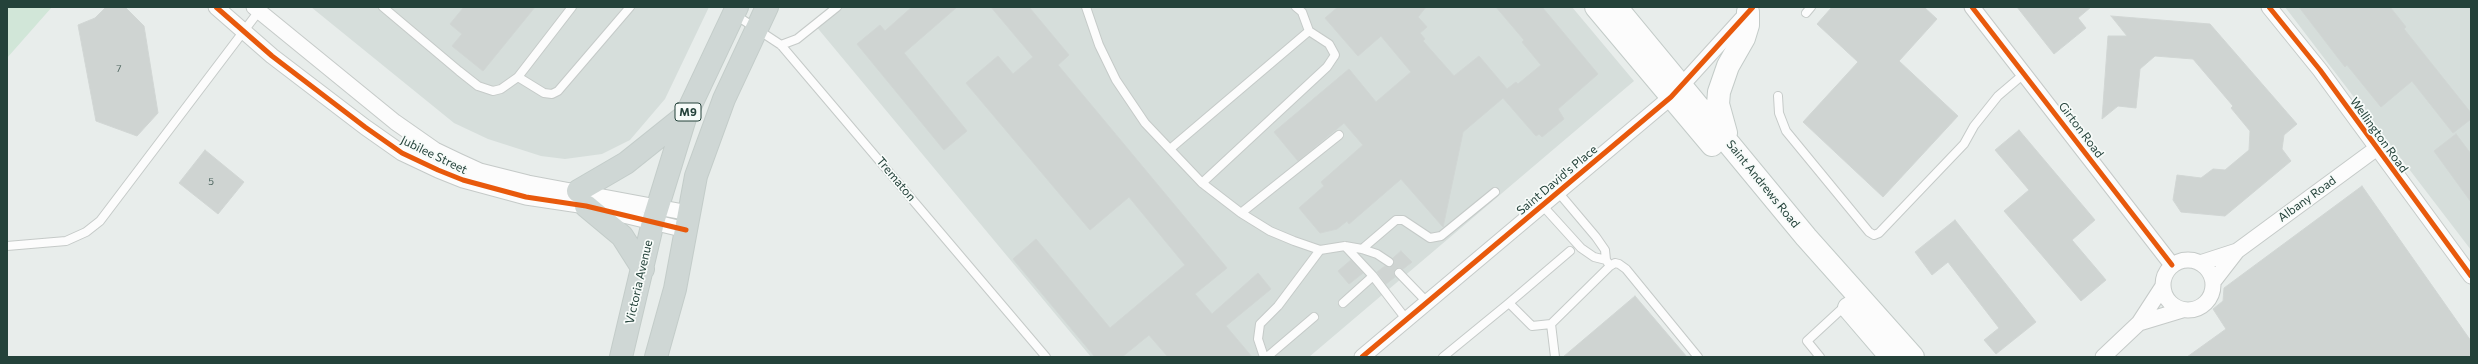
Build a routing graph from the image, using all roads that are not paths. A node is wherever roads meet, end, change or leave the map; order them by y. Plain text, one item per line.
1 (216, 7) edge
2 (384, 7) edge
3 (572, 7) edge
4 (630, 7) edge
5 (767, 7) edge
6 (837, 7) edge
7 (1086, 7) edge
8 (1296, 7) edge
9 (1596, 7) edge
10 (1616, 7) edge
11 (1972, 7) edge
12 (2269, 7) edge
13 (256, 9) edge
14 (736, 10) edge
15 (1751, 10) edge
16 (757, 30) junction
17 (244, 31) junction
18 (1309, 31) junction
19 (781, 45) junction
20 (2025, 73) junction
21 (518, 77) junction
22 (1677, 91) junction
23 (1778, 96) dead end
24 (686, 115) junction
25 (1339, 135) dead end
26 (1170, 148) junction
27 (1734, 148) junction
28 (2377, 148) junction
29 (1202, 183) junction
30 (527, 190) junction
31 (1495, 192) dead end
32 (1558, 192) junction
33 (582, 199) junction
34 (1542, 205) junction
35 (1241, 213) junction
36 (655, 214) junction
37 (688, 221) junction
38 (7, 246) edge
39 (1344, 246) junction
40 (1362, 249) junction
41 (1320, 250) junction
42 (1570, 251) dead end
43 (2237, 251) junction
44 (1389, 262) dead end
45 (1608, 263) junction
46 (2200, 263) junction
47 (2172, 265) junction
48 (643, 269) junction
49 (1399, 273) dead end
50 (1373, 276) junction
51 (2471, 276) edge
52 (2213, 282) junction
53 (2163, 286) junction
54 (1427, 302) junction
55 (1343, 303) dead end
56 (1509, 303) junction
57 (1847, 305) junction
58 (2182, 310) junction
59 (1314, 317) dead end
60 (1406, 320) junction
61 (2139, 323) junction
62 (1552, 324) junction
63 (621, 357) edge
64 (656, 357) edge
65 (1046, 357) edge
66 (1265, 357) edge
67 (1362, 357) edge
68 (1443, 357) edge
69 (1555, 357) edge
70 (1698, 357) edge
71 (1820, 357) edge
72 (1890, 357) edge
73 (1913, 357) edge
74 (2103, 357) edge

1 - 17 street, Jubilee Street
2 - 21 lane
3 - 21 lane
4 - 21 lane
5 - 16 main road, M9
6 - 19 lane
7 - 26 lane
8 - 18 lane
9 - 22 main road, Saint Andrews Road
10 - 22 main road, Saint Andrews Road
11 - 20 street, Girton Road
12 - 28 street, Wellington Road
13 - 17 lane
13 - 30 street, Jubilee Street
14 - 16 lane, Trematon
14 - 24 main road, Victoria Avenue / M9
15 - 22 street, Saint David's Place
15 - 27 main road
16 - 19 lane, Trematon
16 - 37 main road, M9
17 - 30 street, Jubilee Street
17 - 38 lane
18 - 26 lane
18 - 29 lane
19 - 65 lane, Trematon
20 - 23 lane
20 - 47 street, Girton Road
22 - 27 main road, Saint Andrews Road
22 - 32 street, Saint David's Place
22 - 57 main road, Saint Andrews Road
24 - 33 main road
24 - 36 main road, Victoria Avenue / M9
25 - 35 lane
26 - 29 lane
27 - 73 main road, Saint Andrews Road
28 - 43 street, Albany Road
28 - 51 street, Wellington Road
29 - 35 lane
30 - 33 street, Jubilee Street
31 - 40 lane
32 - 34 street, Saint David's Place
32 - 45 lane
33 - 36 street, Jubilee Street
33 - 48 main road
34 - 45 lane
34 - 54 street, Saint David's Place
35 - 41 lane
36 - 37 street, Jubilee Street
36 - 48 main road, Victoria Avenue / M9
37 - 64 main road, M9
39 - 40 lane
39 - 41 lane
39 - 50 lane
40 - 44 lane
41 - 66 lane
42 - 56 lane
43 - 46 street, Albany Road
43 - 52 street, Albany Road
45 - 62 lane
45 - 70 lane
46 - 47 street
46 - 52 street
47 - 53 street
48 - 63 main road, Victoria Avenue / M9
49 - 54 lane
50 - 55 lane
50 - 60 lane
52 - 58 street
53 - 58 street
53 - 61 street
54 - 60 street, Saint David's Place
56 - 62 lane
56 - 68 lane
57 - 71 lane
57 - 72 main road, Saint Andrews Road
58 - 61 street
59 - 66 lane
60 - 67 street, Saint David's Place
61 - 74 street
62 - 69 lane

